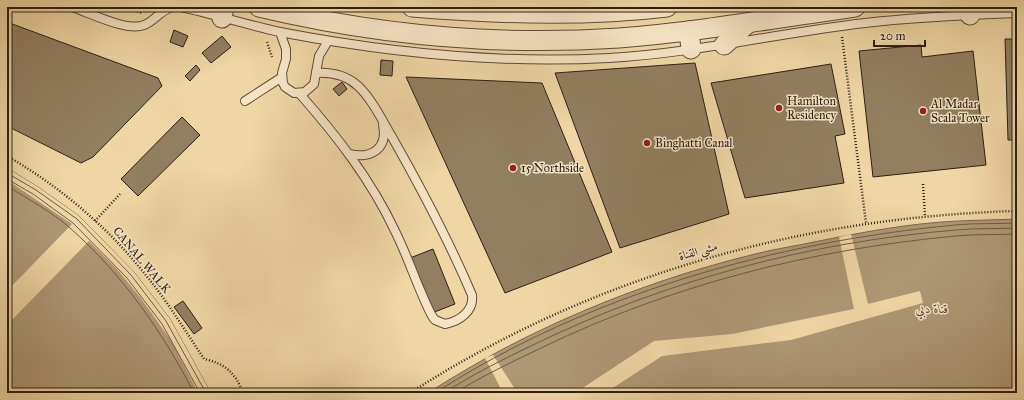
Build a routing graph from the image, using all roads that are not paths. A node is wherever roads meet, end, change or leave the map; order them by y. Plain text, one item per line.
1 (72, 7) edge
2 (173, 7) edge
3 (181, 7) edge
4 (259, 7) edge
5 (412, 7) edge
6 (667, 7) edge
7 (855, 7) edge
8 (970, 11) edge
9 (223, 13) edge
10 (1017, 13) edge
11 (748, 23) junction
12 (689, 31) junction
13 (280, 32) junction
14 (328, 41) junction
15 (724, 44) junction
16 (691, 49) junction
17 (316, 73) junction
18 (282, 78) junction
19 (299, 94) junction
20 (244, 101) dead end
21 (383, 121) junction
22 (350, 154) junction

1 - 2 lane
3 - 9 lane
4 - 12 street
5 - 6 street
7 - 11 street
8 - 10 lane
8 - 15 lane
9 - 13 lane
11 - 12 street
11 - 15 street
12 - 16 street
13 - 14 lane
13 - 18 lane
14 - 16 lane
14 - 17 lane
15 - 16 lane
17 - 19 lane
17 - 21 lane
18 - 19 lane
18 - 20 lane
19 - 22 lane
21 - 22 lane
21 - 22 lane

